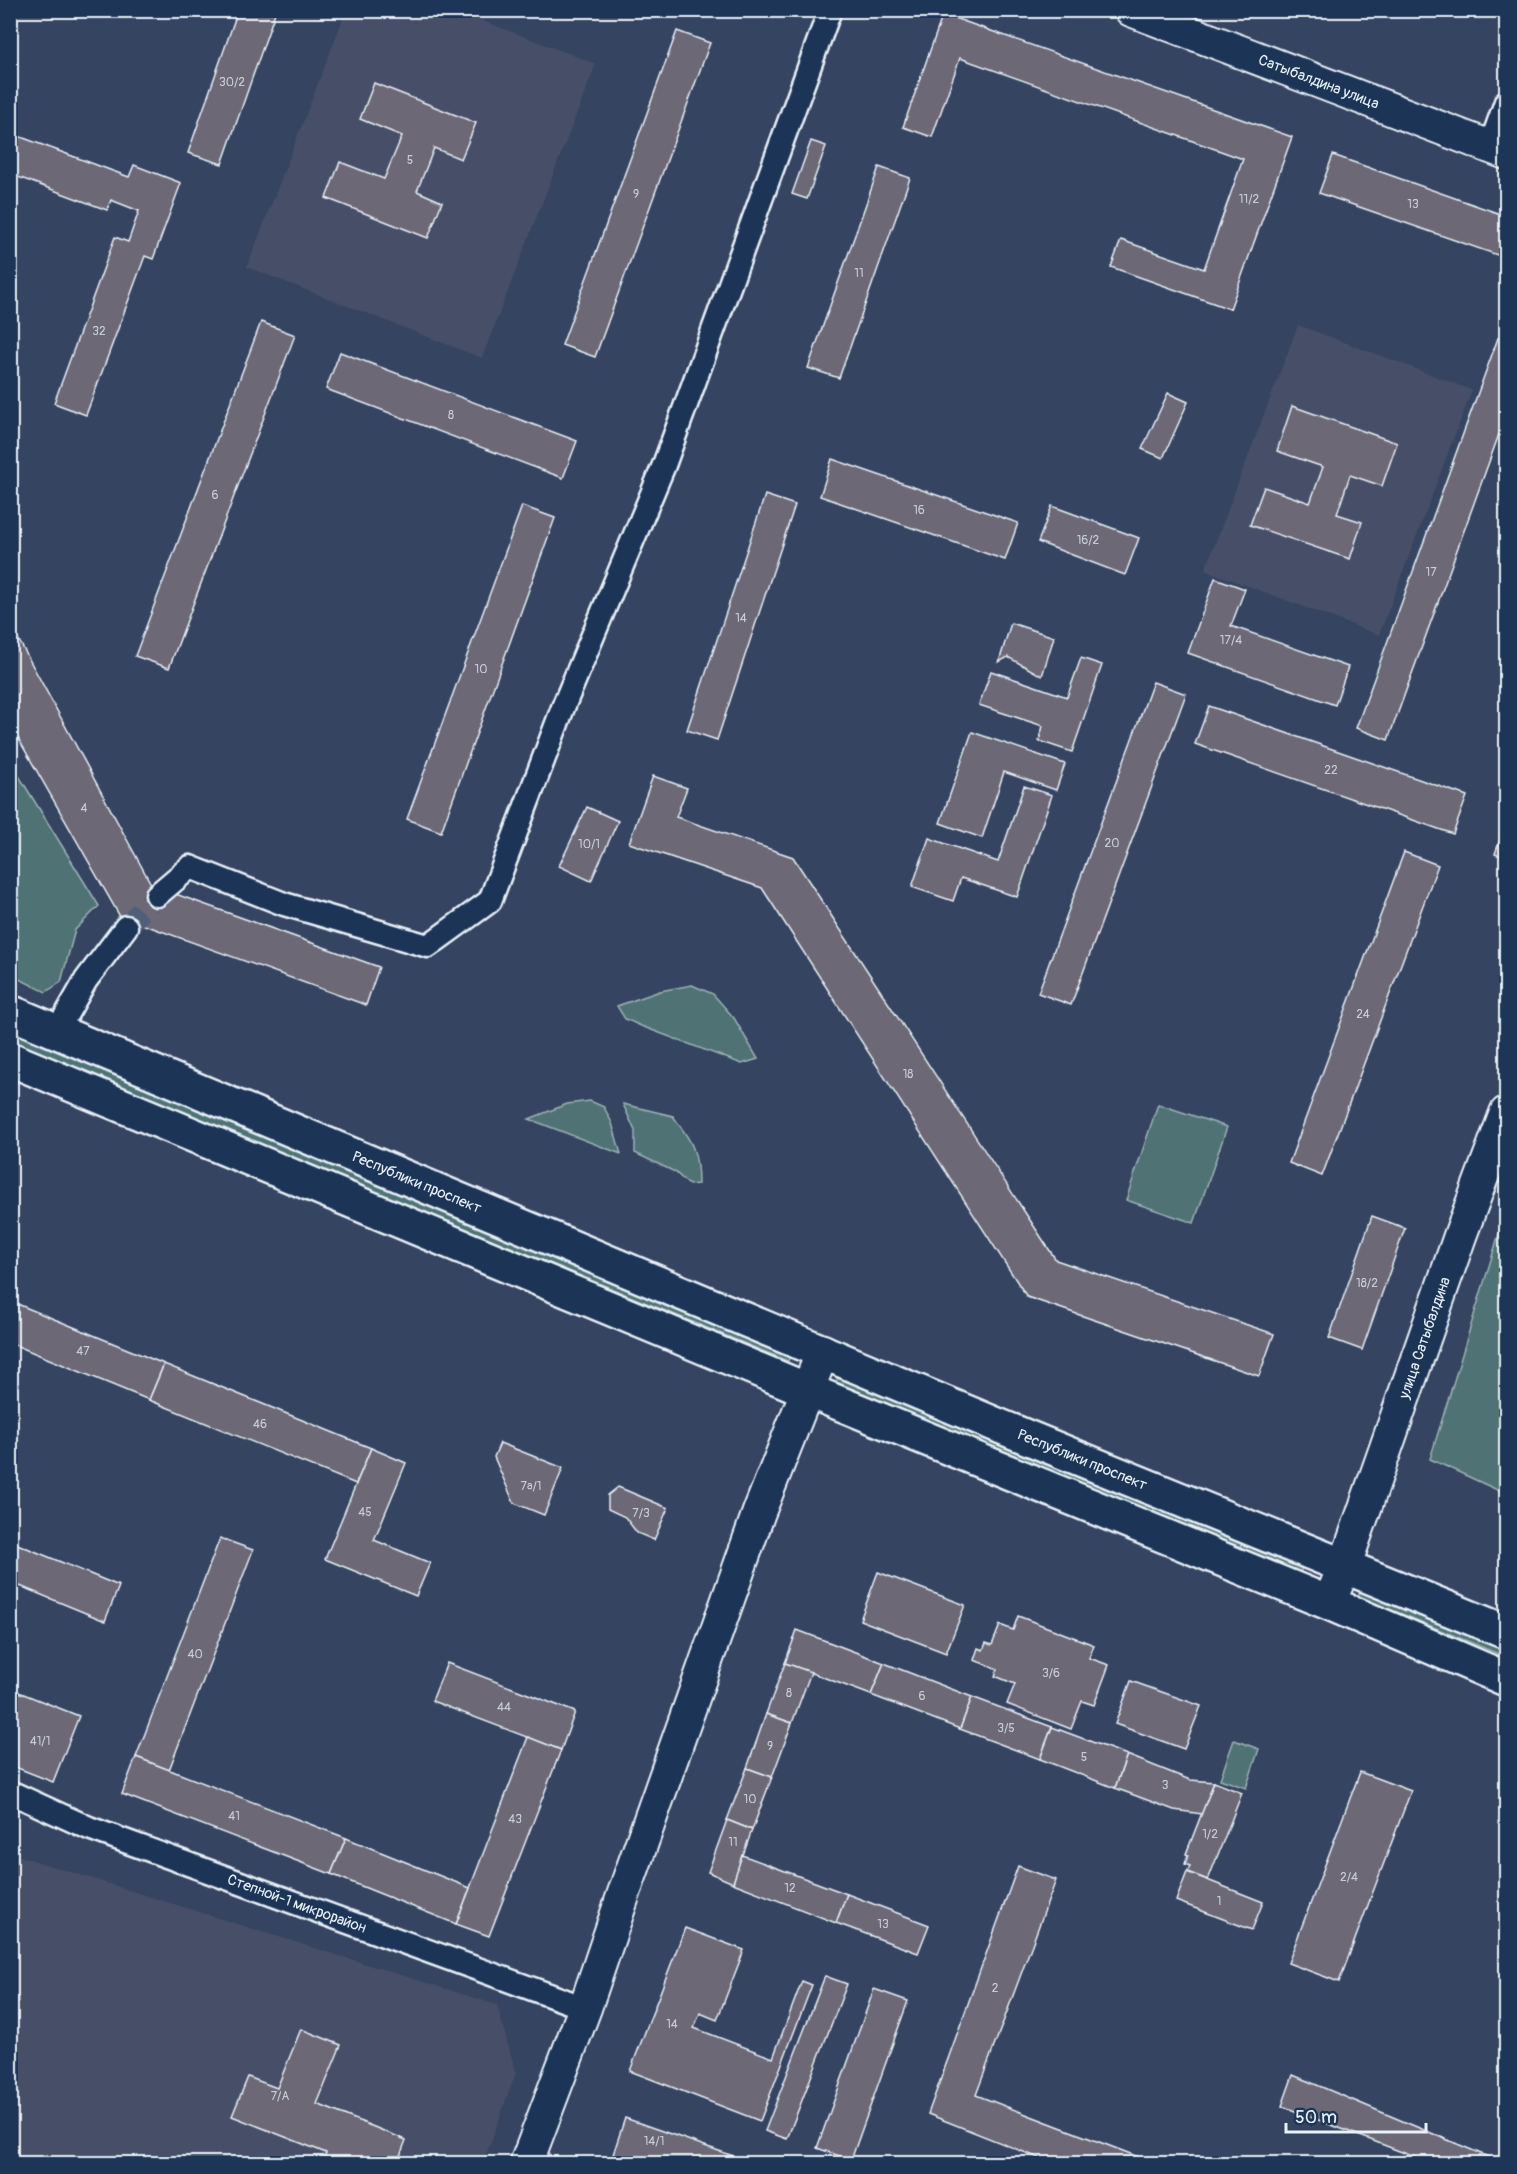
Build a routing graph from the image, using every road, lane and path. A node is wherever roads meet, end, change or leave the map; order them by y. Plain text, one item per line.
1 (830, 10) edge
2 (1131, 10) edge
3 (1506, 102) edge
4 (1498, 150) edge
5 (157, 895) tunnel mouth
6 (126, 927) tunnel mouth
7 (10, 1012) edge
8 (57, 1031) junction
9 (10, 1059) edge
10 (1506, 1113) edge
11 (823, 1351) junction
12 (807, 1390) junction
13 (1345, 1565) junction
14 (1329, 1603) junction
15 (1506, 1632) edge
16 (1506, 1679) edge
17 (10, 1792) edge
18 (585, 2008) junction
19 (526, 2163) edge

1 - 5 street
2 - 4 street, Сатыбалдина улица
3 - 4 street
6 - 8 street
7 - 8 highway, Республики проспект
8 - 11 highway, Республики проспект
9 - 12 highway
10 - 13 street, улица Сатыбалдина
11 - 12 street
11 - 13 highway, Республики проспект
12 - 14 highway
12 - 18 street
13 - 14 street
13 - 15 highway, Республики проспект
14 - 16 highway
17 - 18 street, Степной-1 микрорайон
18 - 19 street

